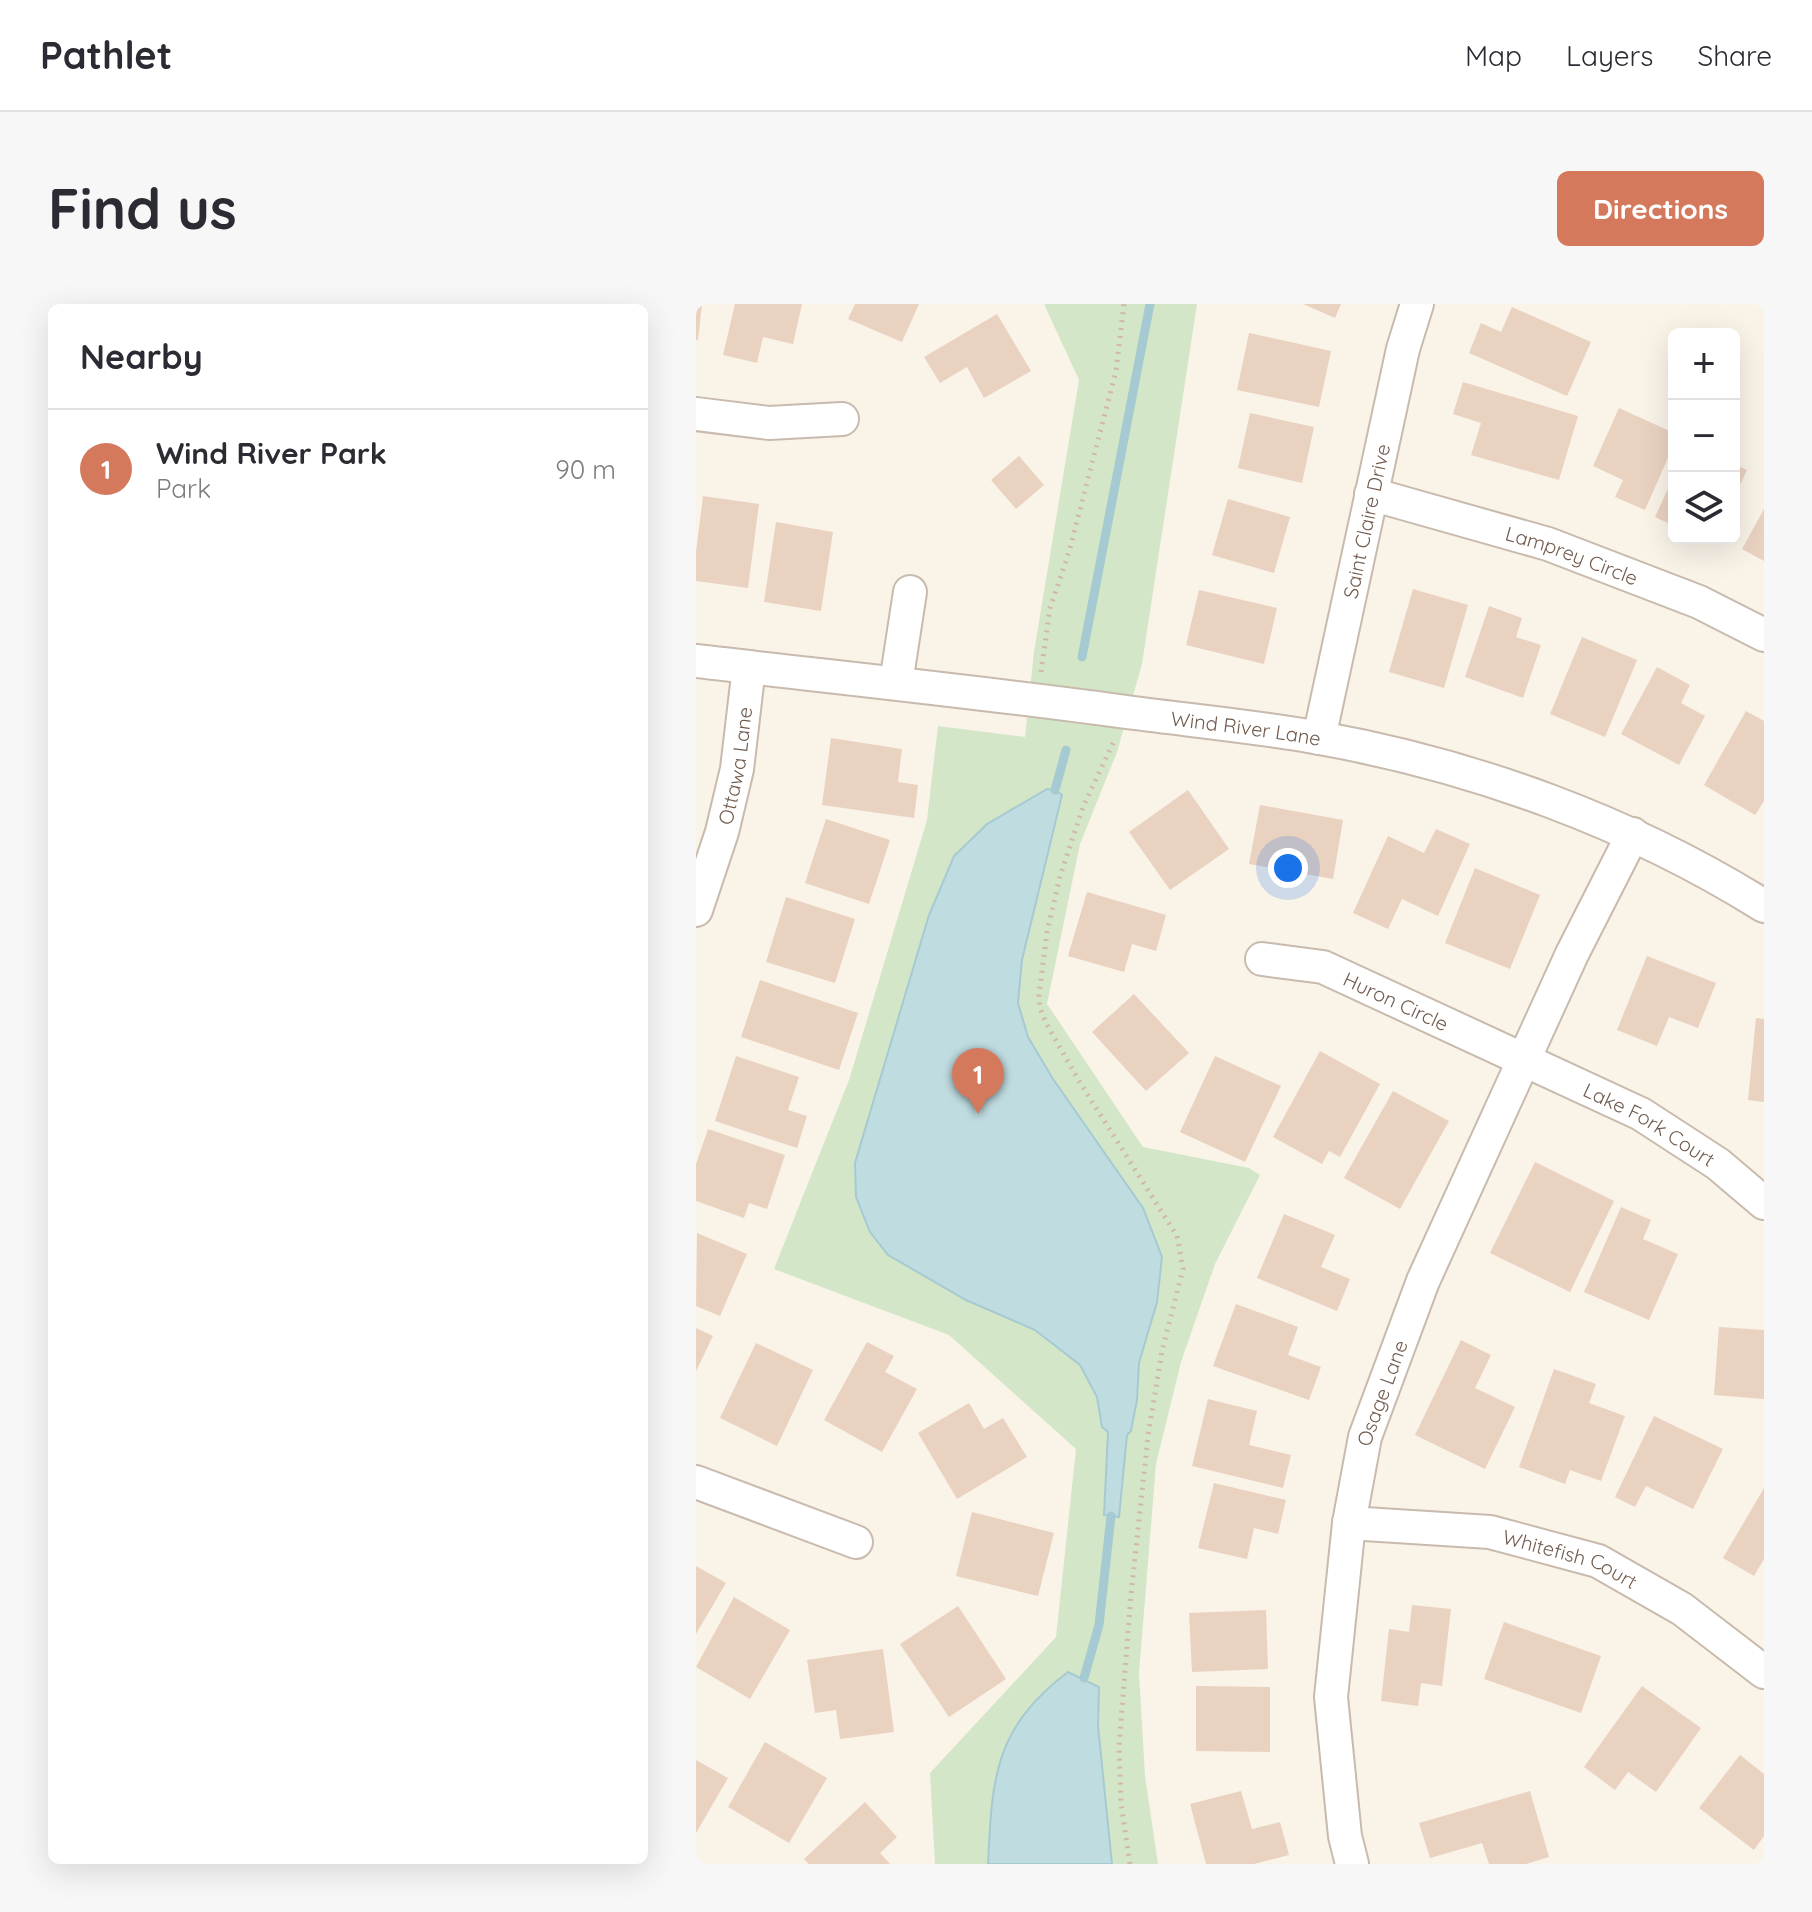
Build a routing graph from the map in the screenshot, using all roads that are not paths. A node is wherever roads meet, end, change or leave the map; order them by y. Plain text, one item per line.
1 (1417, 304) edge
2 (696, 414) edge
3 (842, 419) dead end
4 (1371, 494) junction
5 (910, 592) dead end
6 (1764, 635) edge
7 (696, 661) edge
8 (749, 667) junction
9 (896, 683) junction
10 (1319, 738) junction
11 (1633, 834) junction
12 (1764, 906) edge
13 (696, 910) edge
14 (1262, 959) dead end
15 (1524, 1062) junction
16 (1764, 1203) edge
17 (696, 1482) edge
18 (1349, 1523) junction
19 (856, 1542) dead end
20 (1764, 1672) edge
21 (1352, 1864) edge

1 - 4 street, Saint Claire Drive
2 - 3 street
4 - 6 street, Lamprey Circle
4 - 10 street, Saint Claire Drive
5 - 9 street
7 - 8 street, Wind River Lane
8 - 9 street, Wind River Lane
8 - 13 street, Ottawa Lane
9 - 10 street, Wind River Lane
10 - 11 street, Wind River Lane
11 - 12 street, Wind River Lane
11 - 15 street, Osage Lane
14 - 15 street, Huron Circle
15 - 16 street, Lake Fork Court
15 - 18 street, Osage Lane
17 - 19 street
18 - 20 street, Whitefish Court
18 - 21 street, Osage Lane

